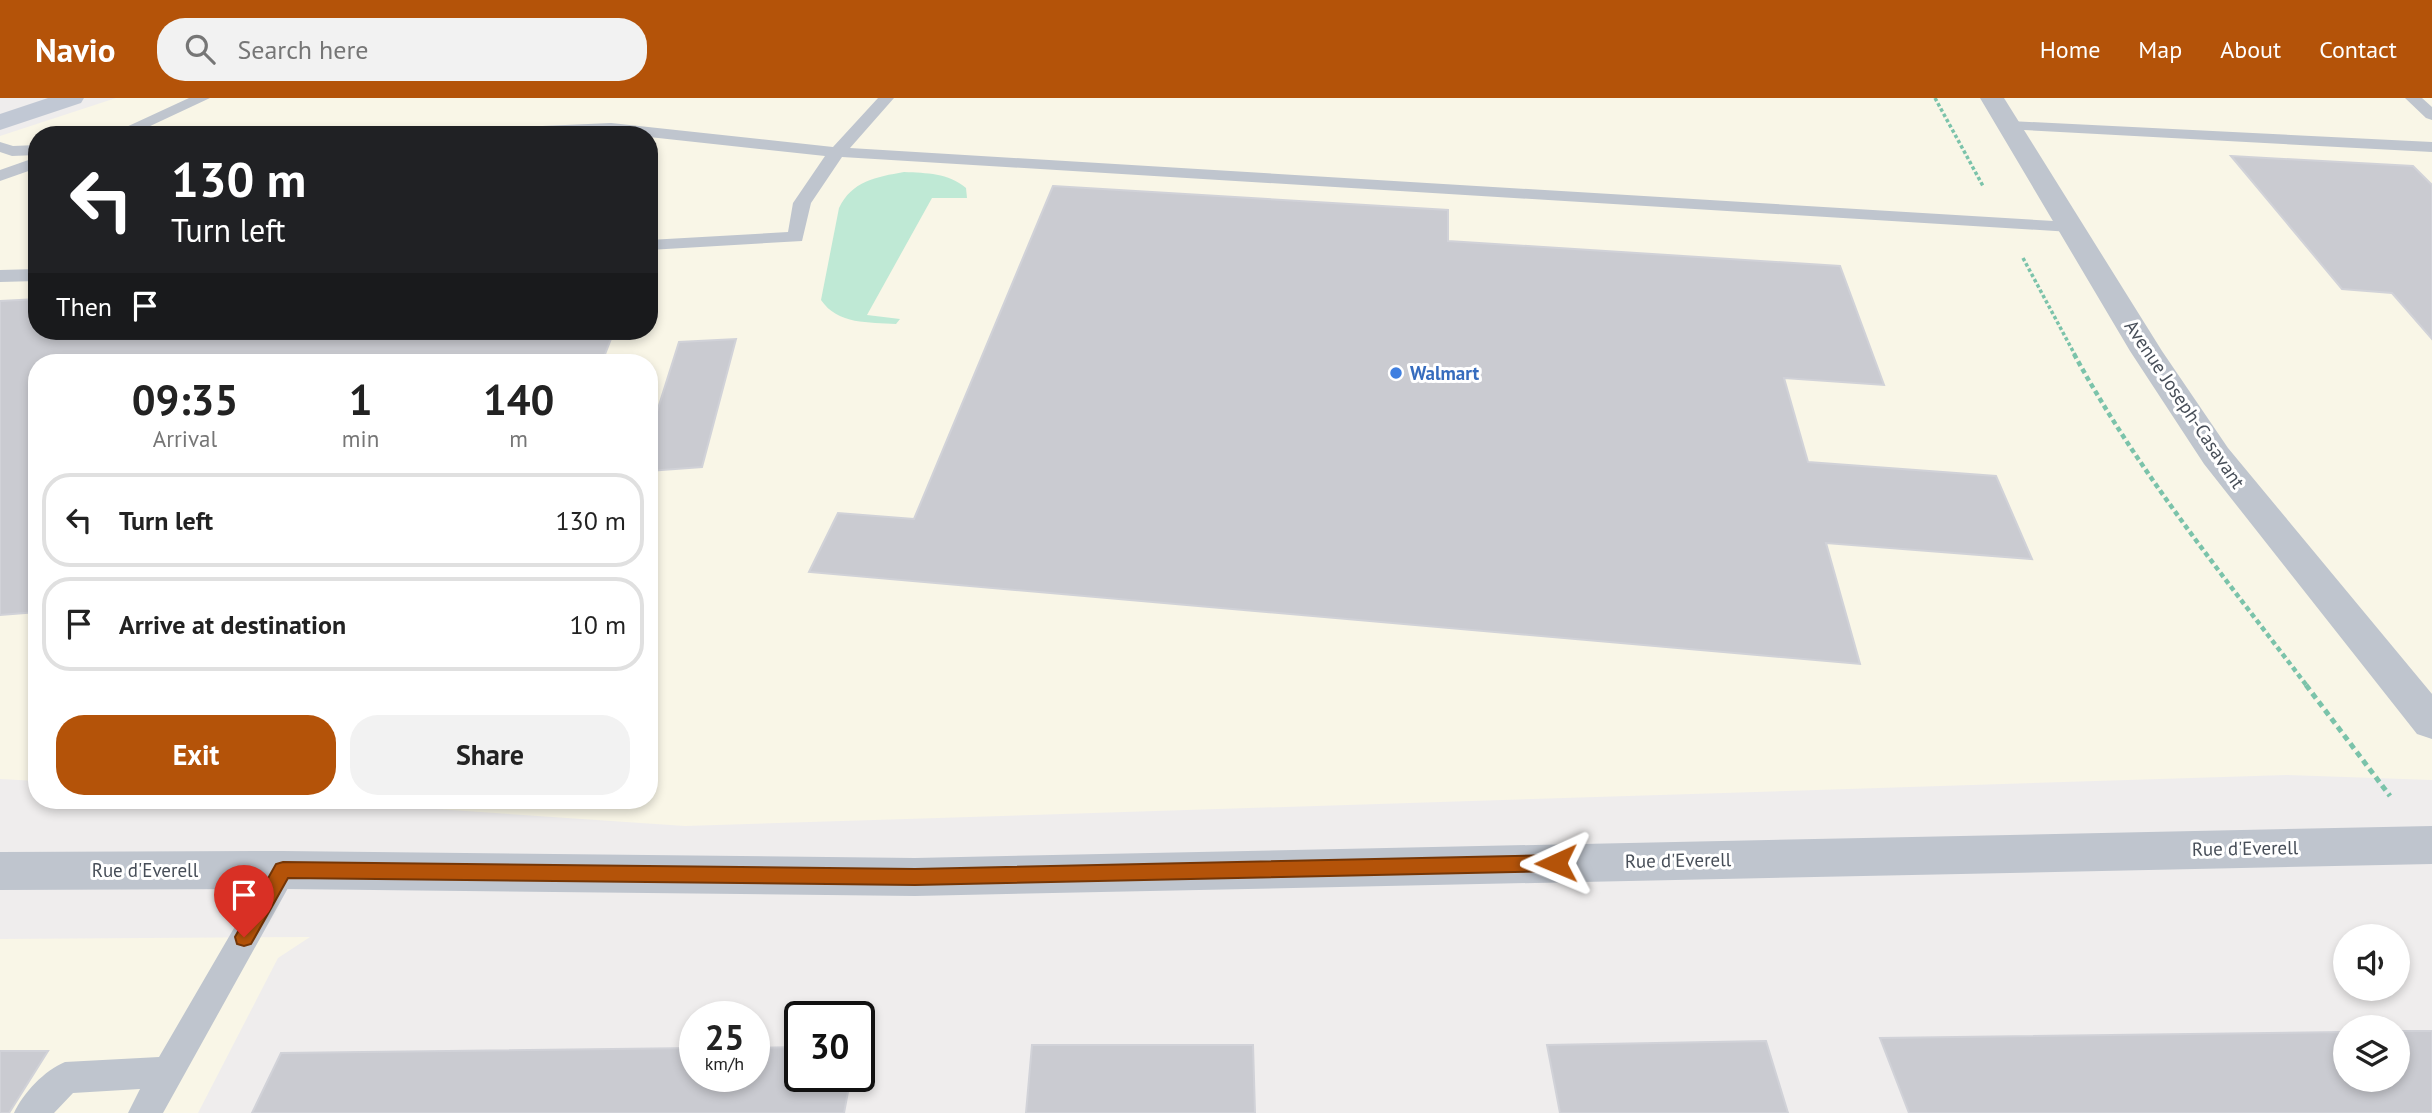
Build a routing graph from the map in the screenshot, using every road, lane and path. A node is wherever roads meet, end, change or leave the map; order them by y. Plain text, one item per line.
1 (13, 98) edge
2 (72, 98) edge
3 (202, 98) edge
4 (886, 98) edge
5 (1935, 98) edge
6 (1992, 98) edge
7 (2413, 98) edge
8 (0, 102) edge
9 (2432, 115) edge
10 (0, 122) edge
11 (138, 126) edge
12 (2010, 126) junction
13 (658, 133) edge
14 (0, 147) edge
15 (2432, 147) edge
16 (28, 150) edge
17 (837, 152) junction
18 (28, 165) edge
19 (0, 176) edge
20 (2003, 223) junction
21 (2071, 228) junction
22 (658, 245) edge
23 (28, 275) edge
24 (0, 276) edge
25 (2432, 723) edge
26 (2430, 845) edge
27 (283, 870) junction
28 (0, 871) edge
29 (168, 1072) junction
30 (32, 1113) edge
31 (145, 1113) edge

1 - 8 street
2 - 10 street
3 - 11 lane
4 - 17 lane
5 - 20 path
6 - 12 street, Avenue Joseph-Casavant
7 - 9 lane
12 - 15 lane
12 - 21 street, Avenue Joseph-Casavant
13 - 17 lane
14 - 16 lane
17 - 20 lane
17 - 22 lane
18 - 19 lane
20 - 21 lane
20 - 26 path
21 - 25 street, Avenue Joseph-Casavant
23 - 24 lane
26 - 27 street, Rue d'Everell
27 - 28 street, Rue d'Everell
27 - 29 lane
29 - 30 lane
29 - 31 lane

